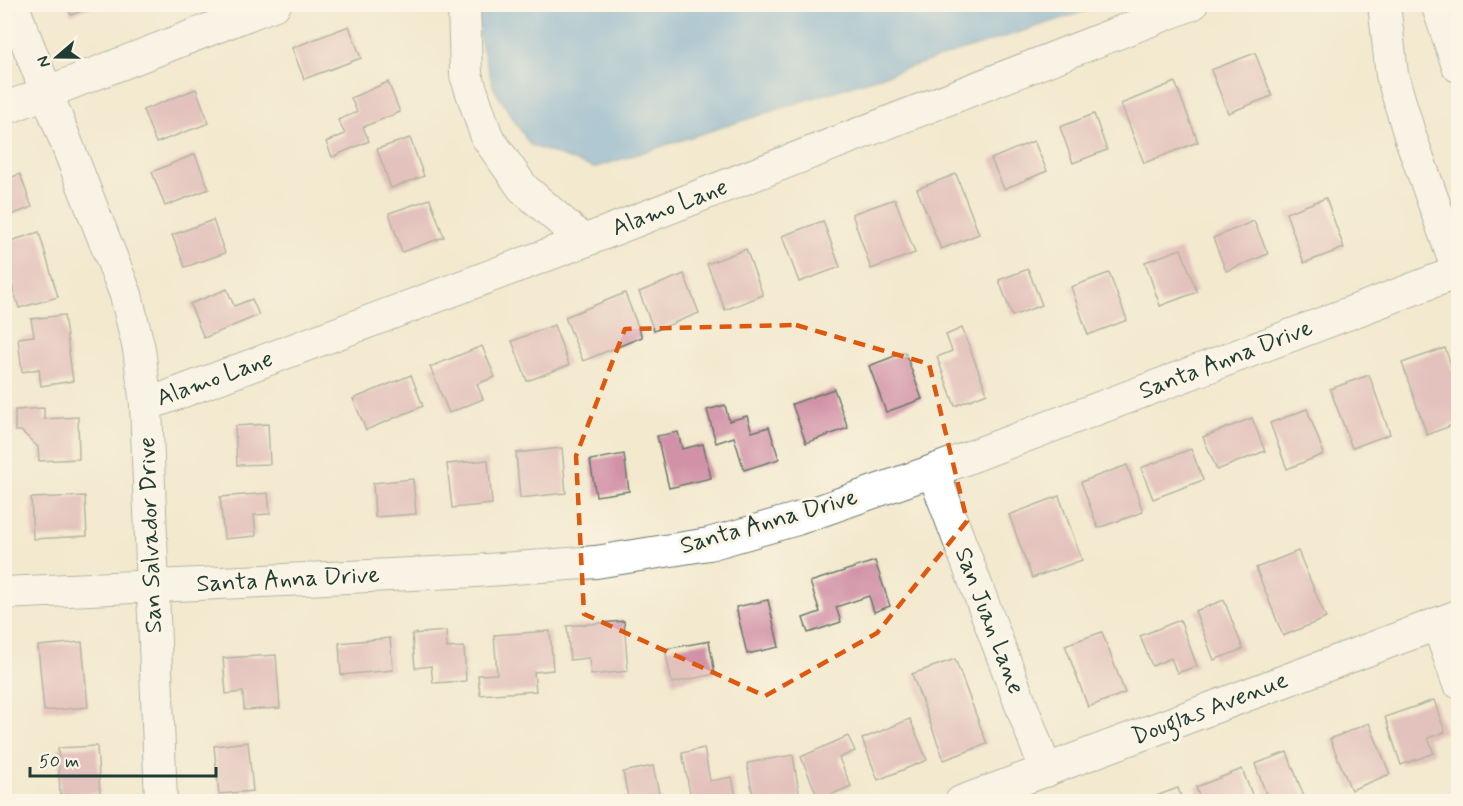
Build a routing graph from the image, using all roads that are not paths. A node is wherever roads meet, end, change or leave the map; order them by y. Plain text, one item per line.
1 (12, 4) edge
2 (275, 4) edge
3 (464, 4) edge
4 (1384, 4) edge
5 (1437, 4) edge
6 (1183, 6) edge
7 (1458, 66) edge
8 (46, 92) junction
9 (4, 109) edge
10 (584, 242) junction
11 (1458, 272) edge
12 (146, 405) junction
13 (933, 471) junction
14 (154, 586) junction
15 (4, 593) edge
16 (1448, 620) edge
17 (1458, 682) edge
18 (1046, 771) junction
19 (161, 801) edge
20 (960, 801) edge

1 - 8 street, San Salvador Drive
2 - 8 street
3 - 10 street
4 - 11 street
5 - 7 street
6 - 10 street, Alamo Lane
8 - 9 street
8 - 12 street, San Salvador Drive
10 - 12 street, Alamo Lane
11 - 13 street, Santa Anna Drive
12 - 14 street, San Salvador Drive
13 - 14 street, Santa Anna Drive
13 - 18 street, San Juan Lane
14 - 15 street, Santa Anna Drive
14 - 19 street, San Salvador Drive
16 - 17 street
16 - 18 street, Douglas Avenue
18 - 20 street, Douglas Avenue

